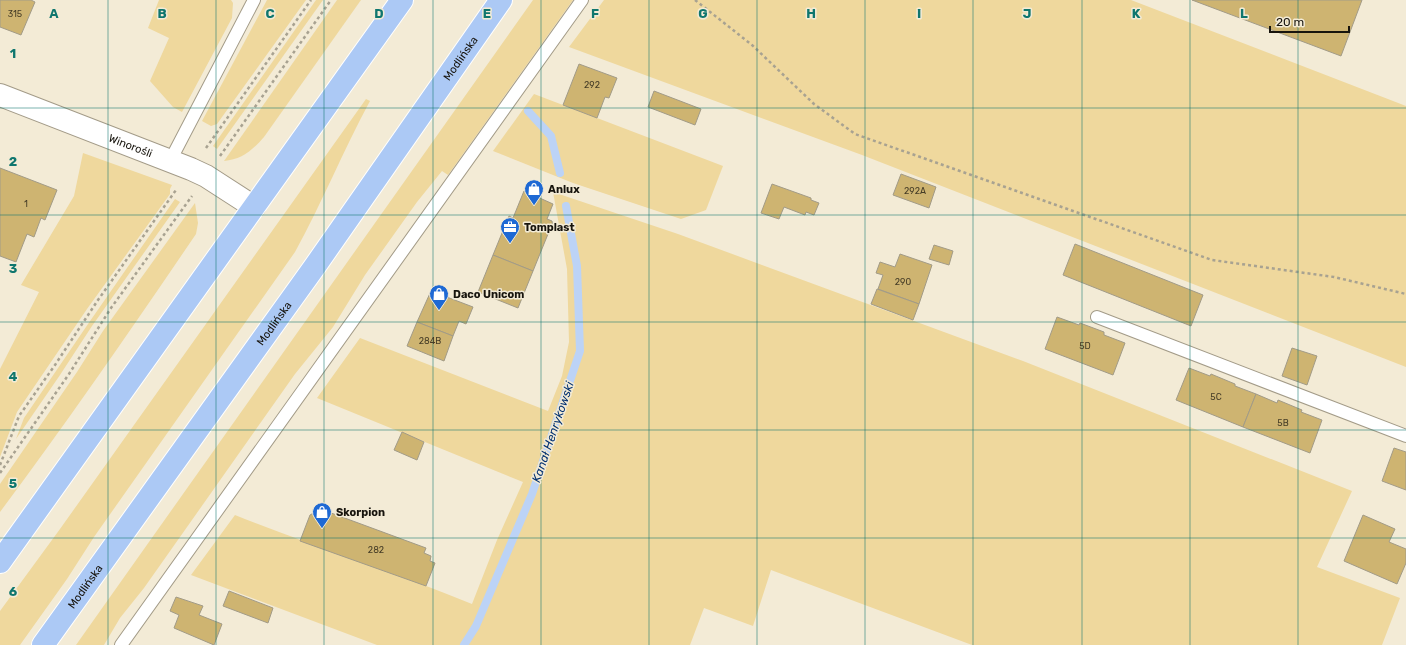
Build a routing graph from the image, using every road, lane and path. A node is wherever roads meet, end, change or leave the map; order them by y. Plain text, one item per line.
1 (254, 0) edge
2 (311, 0) edge
3 (331, 0) edge
4 (402, 0) edge
5 (501, 0) edge
6 (582, 0) edge
7 (694, 0) edge
8 (0, 95) edge
9 (205, 149) dead end
10 (218, 159) dead end
11 (170, 161) junction
12 (180, 184) dead end
13 (194, 192) dead end
14 (254, 207) junction
15 (1406, 294) edge
16 (1097, 317) dead end
17 (1406, 436) edge
18 (0, 465) edge
19 (0, 473) edge
20 (0, 562) edge
21 (43, 645) edge
22 (121, 645) edge

1 - 11 lane
2 - 9 path
3 - 10 path
4 - 14 main road
5 - 21 main road, Modlińska
6 - 22 lane
7 - 15 path
8 - 11 street, Winorośli
11 - 14 street, Winorośli
12 - 18 path
13 - 19 path
14 - 20 main road
16 - 17 lane

